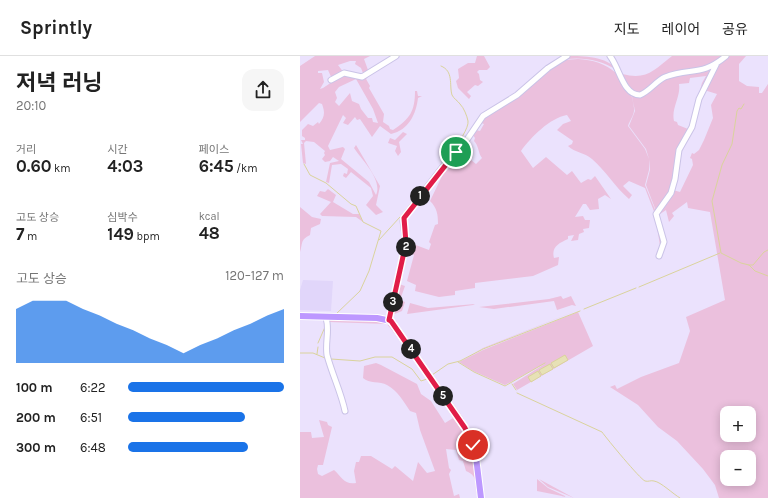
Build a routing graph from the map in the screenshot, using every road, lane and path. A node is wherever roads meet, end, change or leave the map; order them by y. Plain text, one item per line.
1 (396, 56) edge
2 (567, 56) edge
3 (610, 56) edge
4 (726, 56) edge
5 (716, 65) junction
6 (331, 80) dead end
7 (659, 256) dead end
8 (300, 316) edge
9 (326, 318) junction
10 (389, 320) junction
11 (345, 412) dead end
12 (480, 498) edge

1 - 6 street
2 - 10 street
3 - 5 street
4 - 5 street
5 - 7 street
8 - 9 main road
9 - 10 main road
9 - 11 street
10 - 12 main road

